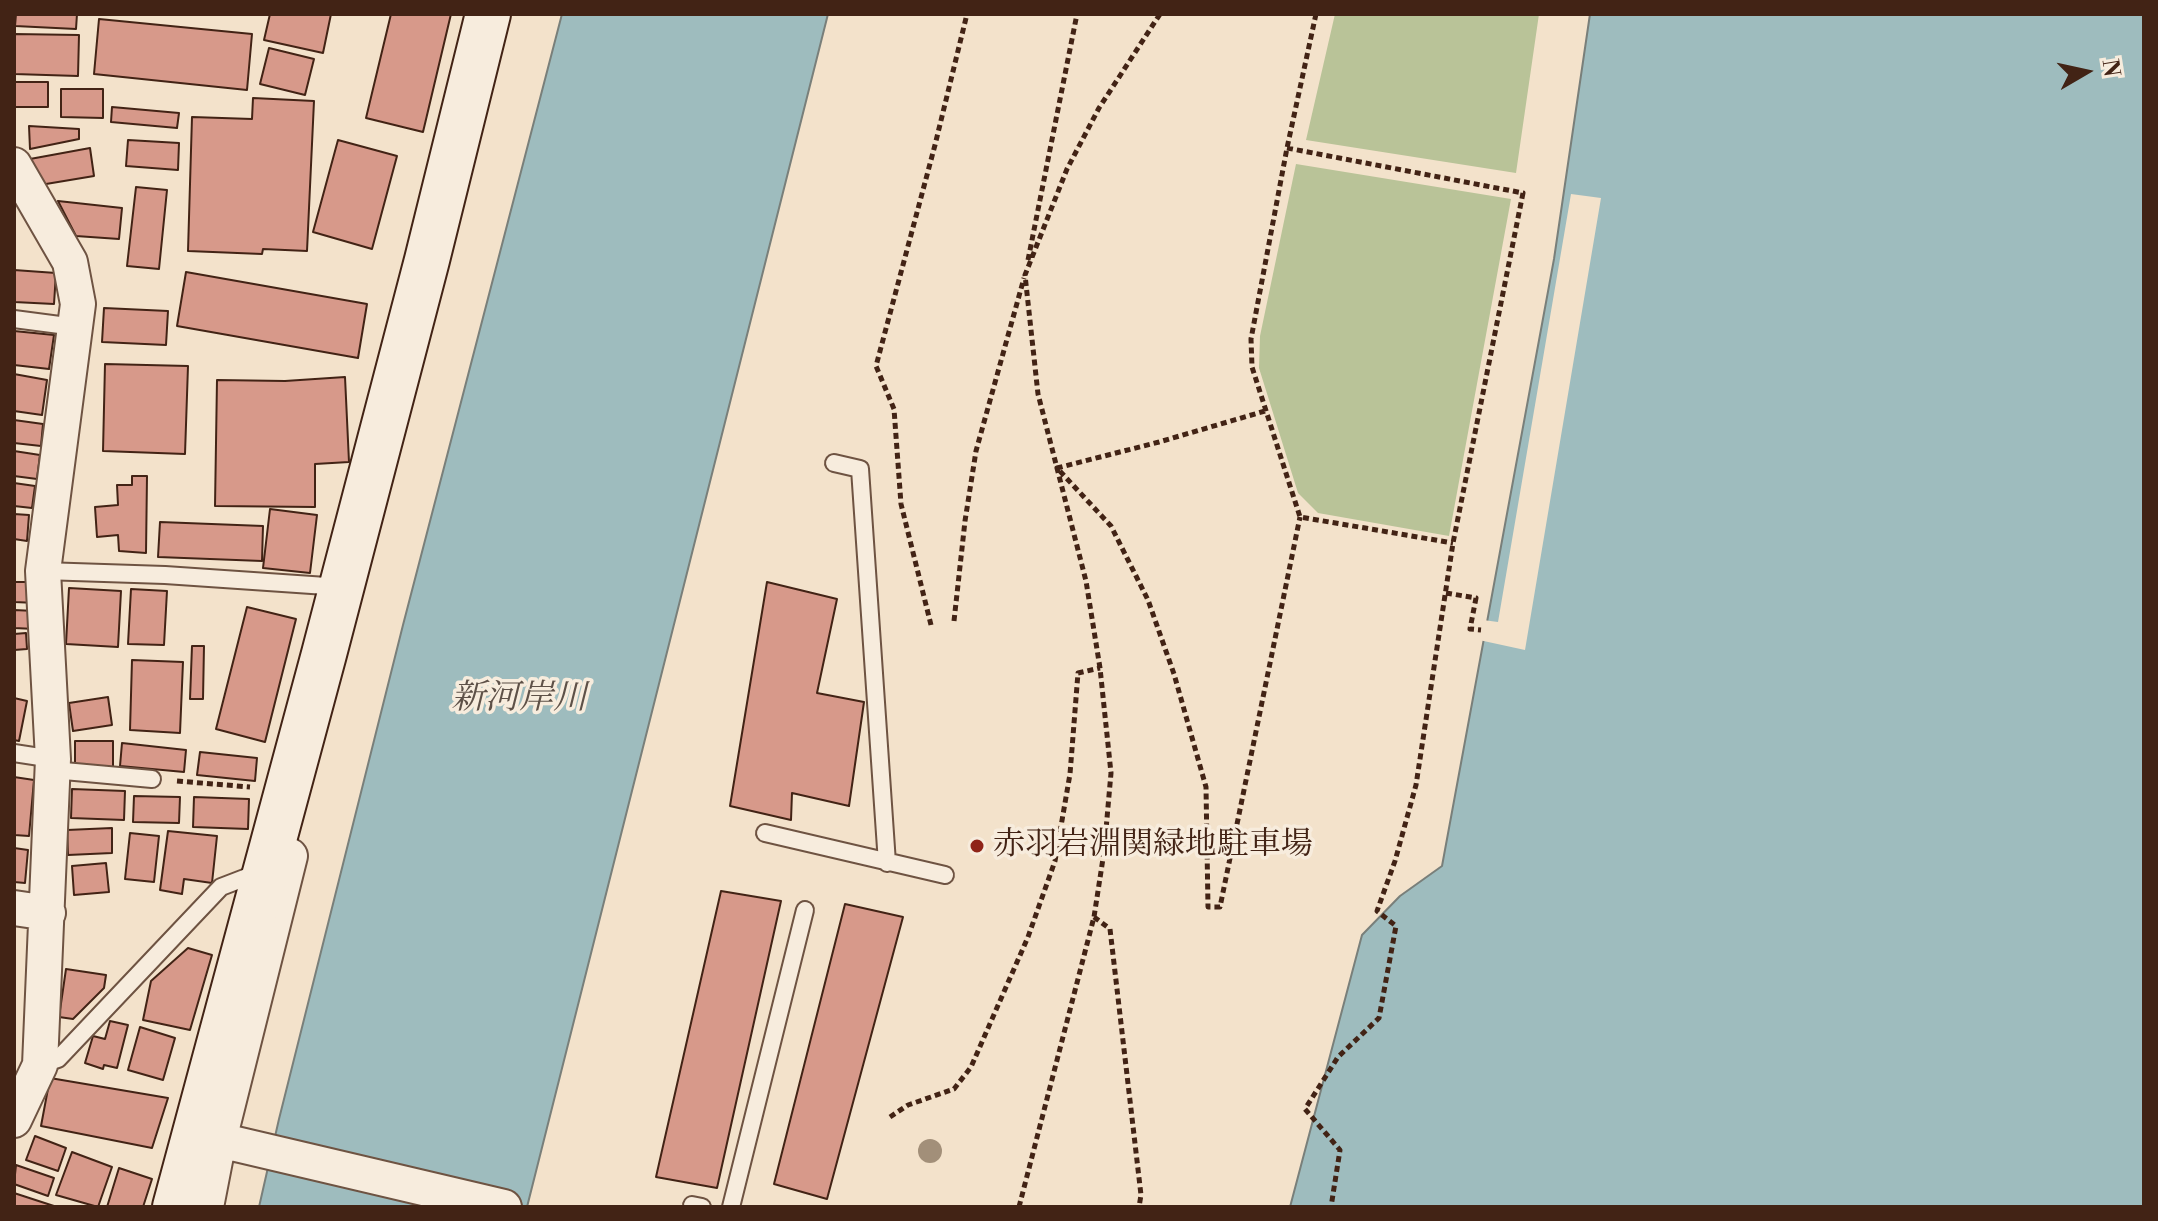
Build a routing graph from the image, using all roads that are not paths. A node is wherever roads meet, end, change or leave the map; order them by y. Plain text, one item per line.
1 (488, 14) edge
2 (15, 168) edge
3 (14, 319) edge
4 (75, 327) junction
5 (834, 463) dead end
6 (28, 567) edge
7 (341, 587) junction
8 (324, 654) junction
9 (14, 753) edge
10 (53, 765) junction
11 (152, 779) road end
12 (765, 833) dead end
13 (887, 863) junction
14 (266, 870) junction
15 (945, 875) dead end
16 (14, 908) edge
17 (805, 910) dead end
18 (48, 913) junction
19 (40, 1065) junction
20 (14, 1120) edge
21 (219, 1140) junction
22 (175, 1207) edge
23 (206, 1207) edge
24 (504, 1207) edge
25 (731, 1207) edge

1 - 7 street
2 - 4 street
3 - 4 lane
4 - 6 street
5 - 13 lane
6 - 7 lane
6 - 10 street
7 - 8 street
8 - 14 street
8 - 21 street
9 - 10 lane
10 - 11 lane
10 - 18 street
12 - 13 lane
13 - 15 lane
14 - 19 lane
14 - 22 street
16 - 18 street
17 - 25 lane
18 - 19 street
19 - 20 street
21 - 23 street
21 - 24 street

